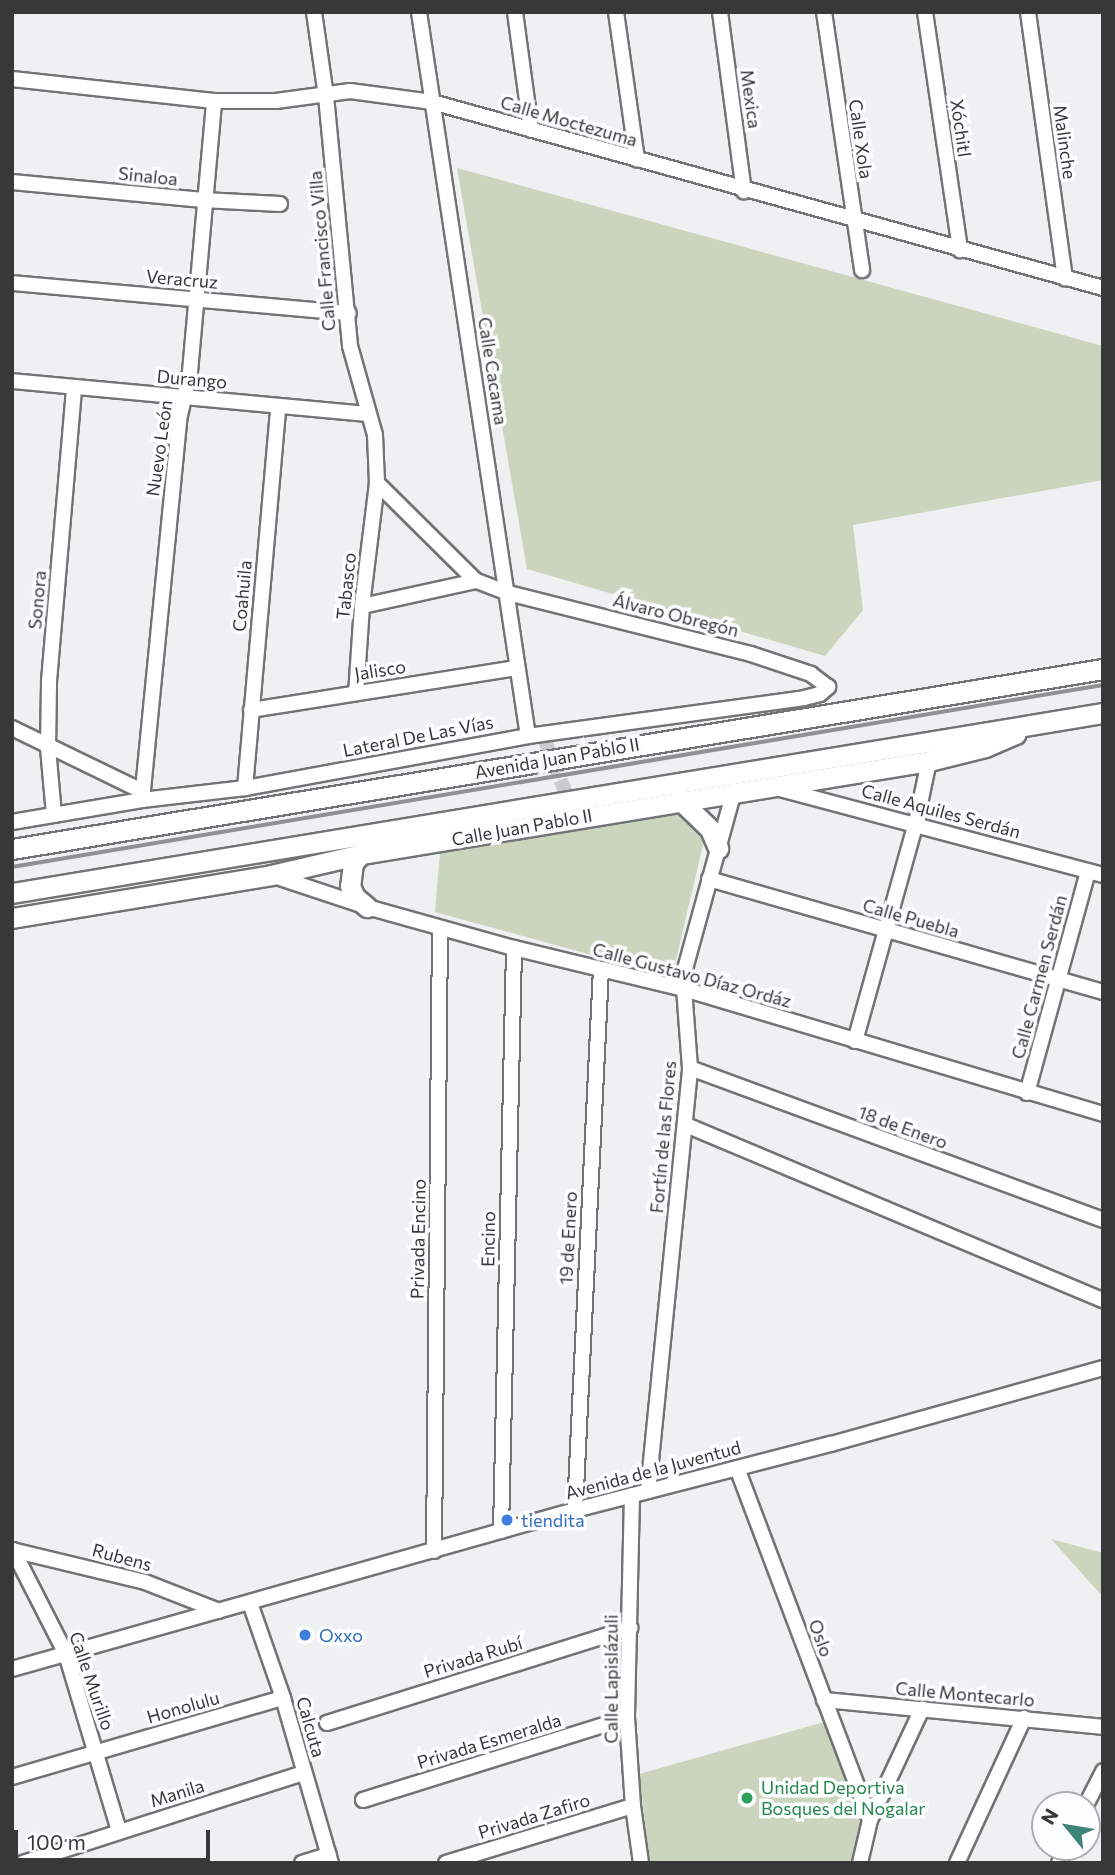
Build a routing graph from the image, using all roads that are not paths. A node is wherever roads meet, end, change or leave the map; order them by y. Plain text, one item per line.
1 (314, 12) edge
2 (419, 12) edge
3 (515, 12) edge
4 (616, 12) edge
5 (720, 12) edge
6 (824, 12) edge
7 (925, 12) edge
8 (1028, 12) edge
9 (12, 79) edge
10 (326, 96) junction
11 (214, 101) junction
12 (432, 102) junction
13 (531, 130) junction
14 (637, 160) junction
15 (12, 181) edge
16 (744, 191) junction
17 (203, 200) junction
18 (280, 204) dead end
19 (853, 220) junction
20 (960, 250) junction
21 (862, 270) dead end
22 (1065, 278) junction
23 (12, 283) edge
24 (1103, 288) edge
25 (196, 300) junction
26 (349, 313) junction
27 (12, 381) edge
28 (74, 388) junction
29 (186, 398) junction
30 (278, 407) junction
31 (368, 414) junction
32 (377, 483) junction
33 (476, 581) junction
34 (508, 593) junction
35 (362, 606) junction
36 (516, 668) junction
37 (1103, 668) edge
38 (828, 687) joint
39 (356, 693) junction
40 (251, 710) junction
41 (1103, 713) edge
42 (1026, 725) junction
43 (12, 728) edge
44 (528, 736) junction
45 (48, 748) junction
46 (929, 761) junction
47 (769, 786) junction
48 (245, 788) junction
49 (734, 791) junction
50 (142, 796) junction
51 (680, 800) junction
52 (54, 815) junction
53 (12, 822) edge
54 (916, 823) junction
55 (718, 848) junction
56 (12, 849) edge
57 (361, 854) junction
58 (1096, 873) edge
59 (271, 875) junction
60 (709, 879) junction
61 (12, 893) edge
62 (367, 908) junction
63 (12, 918) edge
64 (440, 928) junction
65 (885, 931) junction
66 (514, 948) junction
67 (601, 969) junction
68 (1059, 979) junction
69 (684, 989) junction
70 (1103, 992) edge
71 (855, 1041) junction
72 (690, 1069) junction
73 (1027, 1093) junction
74 (1103, 1114) edge
75 (686, 1125) junction
76 (1103, 1220) edge
77 (1103, 1300) edge
78 (1103, 1368) edge
79 (737, 1468) junction
80 (648, 1491) junction
81 (632, 1496) junction
82 (575, 1510) junction
83 (501, 1531) junction
84 (12, 1550) edge
85 (434, 1552) junction
86 (250, 1603) junction
87 (219, 1611) junction
88 (630, 1628) junction
89 (66, 1654) junction
90 (12, 1669) edge
91 (283, 1698) junction
92 (824, 1700) junction
93 (922, 1709) junction
94 (627, 1718) junction
95 (1024, 1718) junction
96 (327, 1723) dead end
97 (1103, 1727) edge
98 (95, 1751) junction
99 (1103, 1771) edge
100 (304, 1773) junction
101 (12, 1777) edge
102 (1093, 1791) edge
103 (363, 1800) dead end
104 (633, 1806) junction
105 (870, 1820) junction
106 (120, 1831) junction
107 (330, 1859) edge
108 (23, 1863) edge
109 (302, 1863) edge
110 (446, 1863) edge
111 (642, 1863) edge
112 (860, 1863) edge
113 (957, 1863) edge

1 - 10 street, Calle Francisco Villa
2 - 12 street, Calle Cacama
3 - 13 street
4 - 14 street
5 - 16 street, Mexica
6 - 19 street, Calle Xola
7 - 20 street, Xóchitl
8 - 22 street, Malinche
9 - 11 street, Calle Moctezuma
10 - 11 street, Calle Moctezuma
10 - 12 street, Calle Moctezuma
10 - 26 street, Calle Francisco Villa
11 - 17 street, Nuevo León
12 - 13 street, Calle Moctezuma
12 - 34 street, Calle Cacama
13 - 14 street, Calle Moctezuma
14 - 16 street, Calle Moctezuma
15 - 17 street, Sinaloa
16 - 19 street, Calle Moctezuma
17 - 18 street, Sinaloa
17 - 25 street, Nuevo León
19 - 20 street, Calle Moctezuma
19 - 21 street, Calle Xola
20 - 22 street, Calle Moctezuma
22 - 24 street, Calle Moctezuma
23 - 25 street, Veracruz
25 - 26 street, Veracruz
25 - 29 street, Nuevo León
26 - 31 street, Calle Francisco Villa
27 - 28 street, Durango
28 - 29 street, Durango
28 - 45 street, Sonora
29 - 30 street, Durango
29 - 50 street, Nuevo León
30 - 31 street, Durango
30 - 40 street, Coahuila
31 - 32 street, Calle Francisco Villa
32 - 33 street
32 - 35 street, Tabasco
33 - 34 street, Álvaro Obregón
33 - 35 street
34 - 36 street, Calle Cacama
34 - 38 street, Álvaro Obregón
35 - 39 street, Tabasco
36 - 39 street, Jalisco
36 - 44 street, Calle Cacama
37 - 56 main road, Avenida Juan Pablo II
38 - 44 street, Lateral De Las Vías
39 - 40 street, Jalisco
40 - 48 street, Coahuila
41 - 42 main road
42 - 46 main road, Calle Juan Pablo II
42 - 61 main road
43 - 45 street
44 - 48 street, Lateral De Las Vías
45 - 50 street
45 - 52 street, Sonora
46 - 47 main road, Calle Juan Pablo II
46 - 54 street
47 - 49 main road, Calle Juan Pablo II
47 - 54 street, Calle Aquiles Serdán
48 - 50 street, Lateral De Las Vías
49 - 51 main road, Calle Juan Pablo II
49 - 55 street, Fortín de las Flores
50 - 52 street, Lateral De Las Vías
51 - 55 main road
51 - 57 main road, Calle Juan Pablo II
52 - 53 street, Lateral De Las Vías
54 - 58 street, Calle Aquiles Serdán
54 - 65 street
55 - 60 street, Fortín de las Flores
57 - 59 main road, Calle Juan Pablo II
57 - 62 main road
58 - 68 street, Calle Carmen Serdán
59 - 62 street, Calle Gustavo Díaz Ordáz
59 - 63 main road, Calle Juan Pablo II
60 - 65 street, Calle Puebla
60 - 69 street, Fortín de las Flores
62 - 64 street, Calle Gustavo Díaz Ordáz
64 - 66 street, Calle Gustavo Díaz Ordáz
64 - 85 street, Privada Encino
65 - 68 street, Calle Puebla
65 - 71 street
66 - 67 street, Calle Gustavo Díaz Ordáz
66 - 83 street, Encino
67 - 69 street, Calle Gustavo Díaz Ordáz
67 - 82 street, 19 de Enero
68 - 70 street, Calle Puebla
68 - 73 street, Calle Carmen Serdán
69 - 71 street, Calle Gustavo Díaz Ordáz
69 - 72 street, Fortín de las Flores
71 - 73 street, Calle Gustavo Díaz Ordáz
72 - 75 street, Fortín de las Flores
72 - 76 street, 18 de Enero
73 - 74 street, Calle Gustavo Díaz Ordáz
75 - 77 street
75 - 80 street, Fortín de las Flores
78 - 79 street, Avenida de la Juventud
79 - 80 street, Avenida de la Juventud
79 - 92 street, Oslo
80 - 81 street, Avenida de la Juventud
81 - 82 street, Avenida de la Juventud
81 - 88 street, Calle Lapislázuli
82 - 83 street, Avenida de la Juventud
83 - 85 street, Avenida de la Juventud
84 - 87 street, Rubens
84 - 89 street, Calle Murillo
85 - 86 street, Avenida de la Juventud
86 - 87 street, Avenida de la Juventud
86 - 91 street, Calcuta
87 - 89 street, Avenida de la Juventud
88 - 94 street, Calle Lapislázuli
88 - 96 street, Privada Rubí
89 - 90 street, Avenida de la Juventud
89 - 98 street, Calle Murillo
91 - 98 street, Honolulu
91 - 100 street, Calcuta
92 - 93 street, Calle Montecarlo
92 - 105 street, Oslo
93 - 95 street, Calle Montecarlo
93 - 105 street
94 - 103 street, Privada Esmeralda
94 - 104 street, Calle Lapislázuli
95 - 97 street, Calle Montecarlo
95 - 113 street
98 - 101 street, Honolulu
98 - 106 street, Calle Murillo
99 - 102 street
100 - 106 street, Manila
100 - 107 street, Calcuta
104 - 110 street, Privada Zafiro
104 - 111 street, Calle Lapislázuli
105 - 112 street
106 - 108 street, Manila
107 - 109 street

